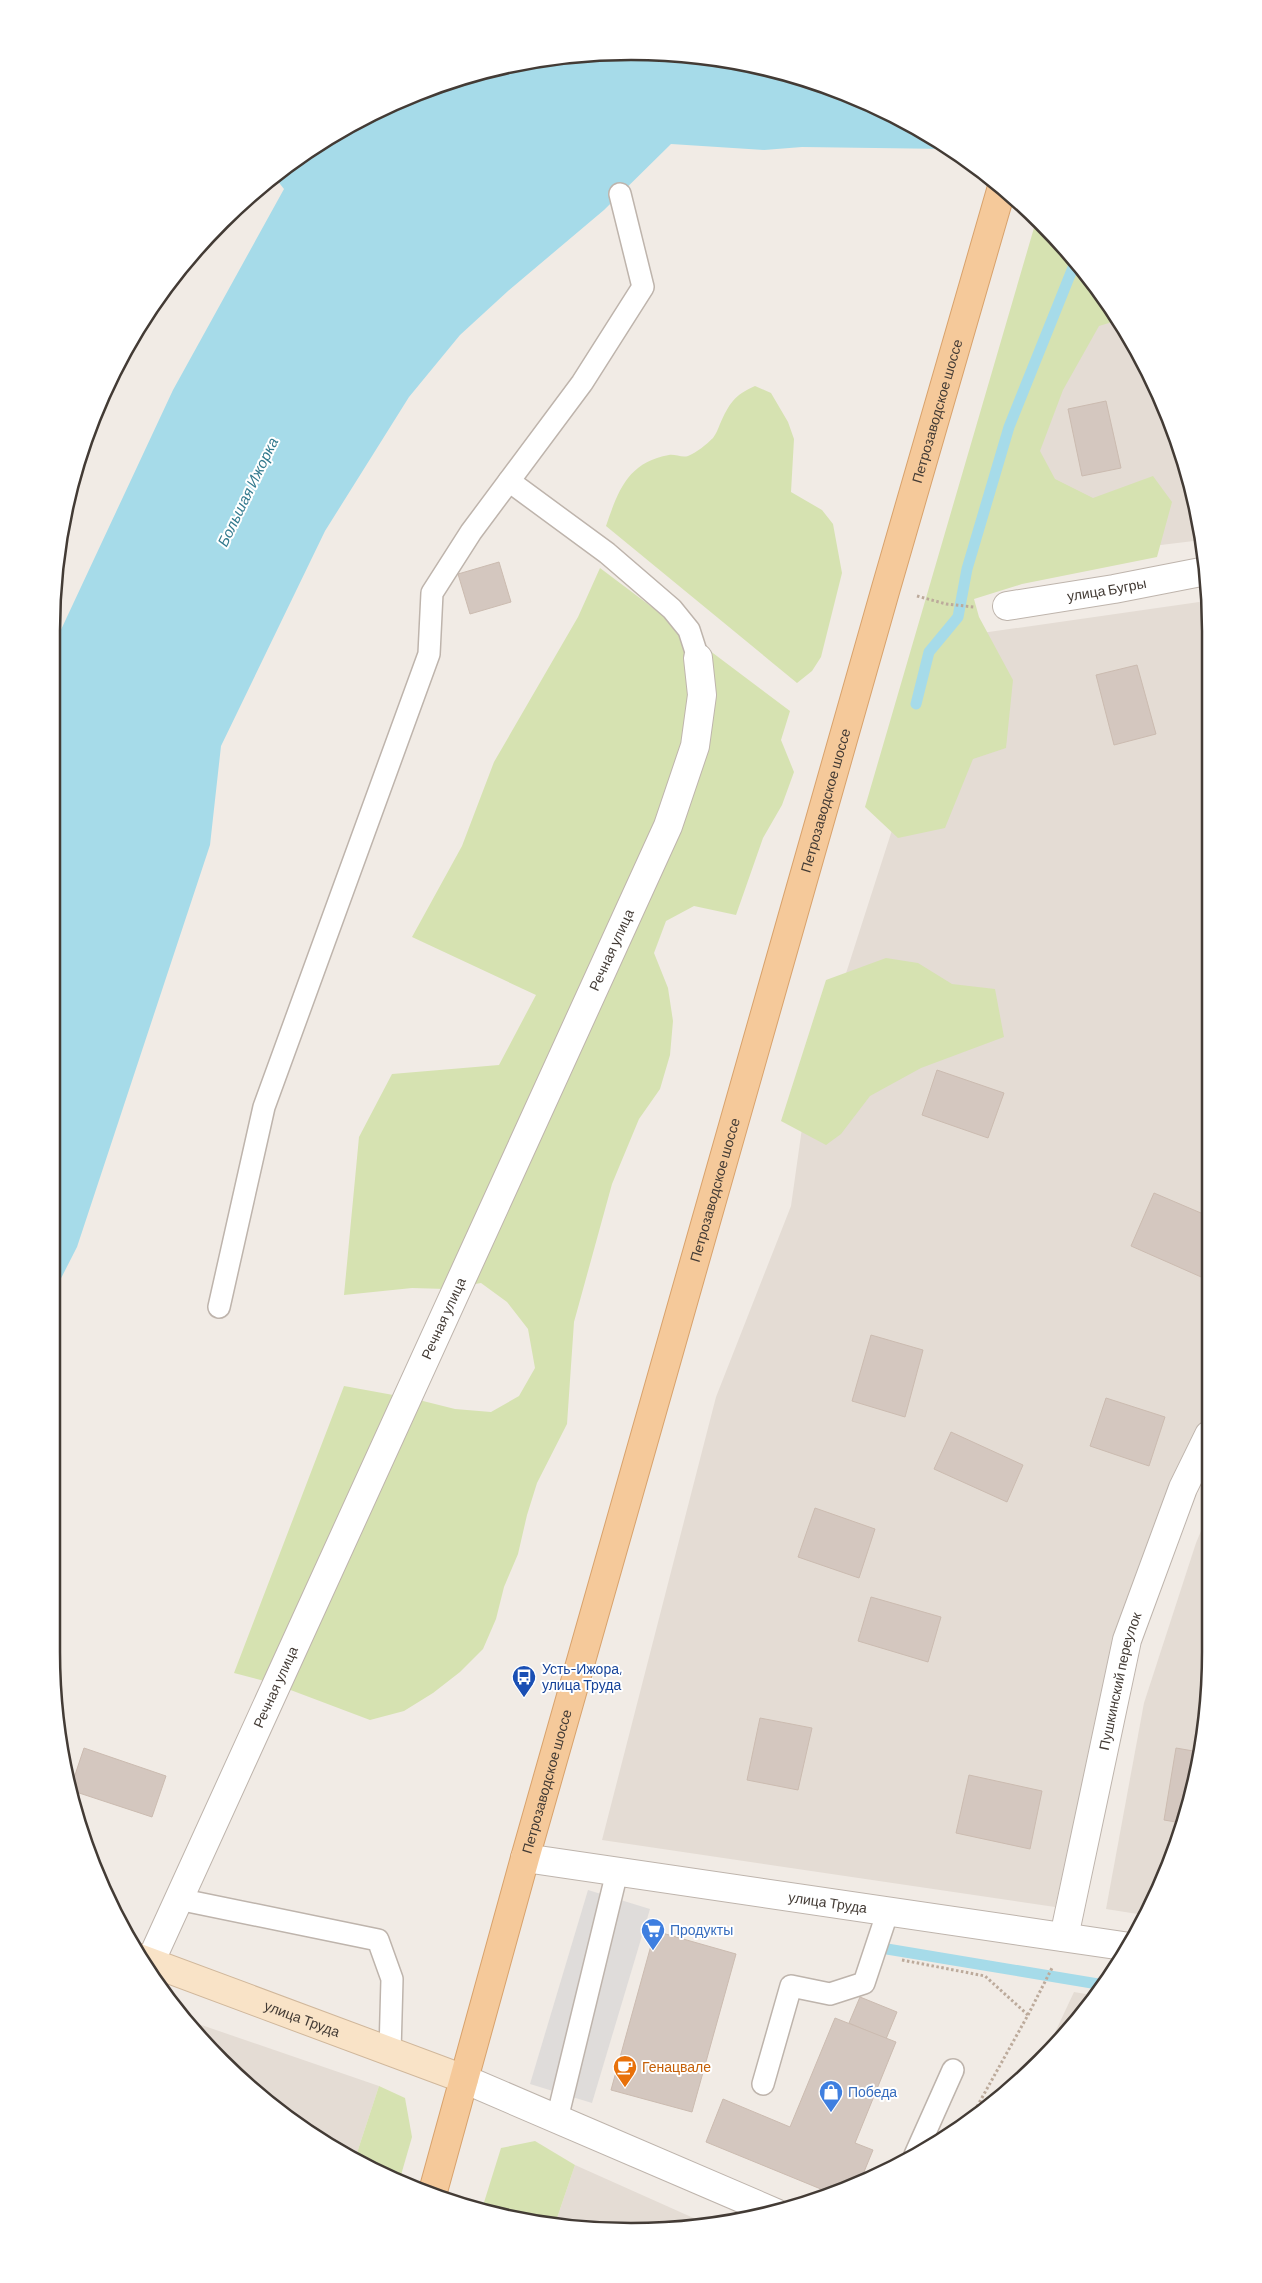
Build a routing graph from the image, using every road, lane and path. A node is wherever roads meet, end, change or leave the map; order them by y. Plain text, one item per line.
1 (620, 194) dead end
2 (1000, 196) edge
3 (509, 481) junction
4 (1199, 572) edge
5 (946, 604) dead end
6 (1007, 606) dead end
7 (979, 608) dead end
8 (698, 658) joint
9 (219, 1308) dead end
10 (1202, 1449) edge
11 (525, 1858) junction
12 (617, 1872) junction
13 (178, 1899) junction
14 (888, 1911) junction
15 (1064, 1937) junction
16 (1121, 1946) edge
17 (872, 1955) junction
18 (148, 1957) edge
19 (1054, 1965) dead end
20 (154, 1966) edge
21 (1028, 2015) junction
22 (390, 2052) junction
23 (953, 2070) dead end
24 (464, 2079) junction
25 (763, 2084) dead end
26 (979, 2105) edge
27 (557, 2119) junction
28 (920, 2145) edge
29 (434, 2188) edge
30 (763, 2207) edge

1 - 3 lane
2 - 11 main road, Петрозаводское шоссе
3 - 8 lane
3 - 9 lane
4 - 6 street, улица Бугры
5 - 7 path
8 - 13 street, Речная улица
10 - 15 street, Пушкинский переулок
11 - 12 street, улица Труда
11 - 24 main road, Петрозаводское шоссе
12 - 14 street, улица Труда
12 - 27 lane
13 - 18 street, Речная улица
13 - 22 lane
14 - 15 street, улица Труда
14 - 17 lane
15 - 16 street, улица Труда
17 - 21 path
17 - 25 lane
19 - 21 path
20 - 22 main road, улица Труда
21 - 26 path
22 - 24 main road, улица Труда
23 - 28 lane
24 - 27 street
24 - 29 main road, Петрозаводское шоссе
27 - 30 street

